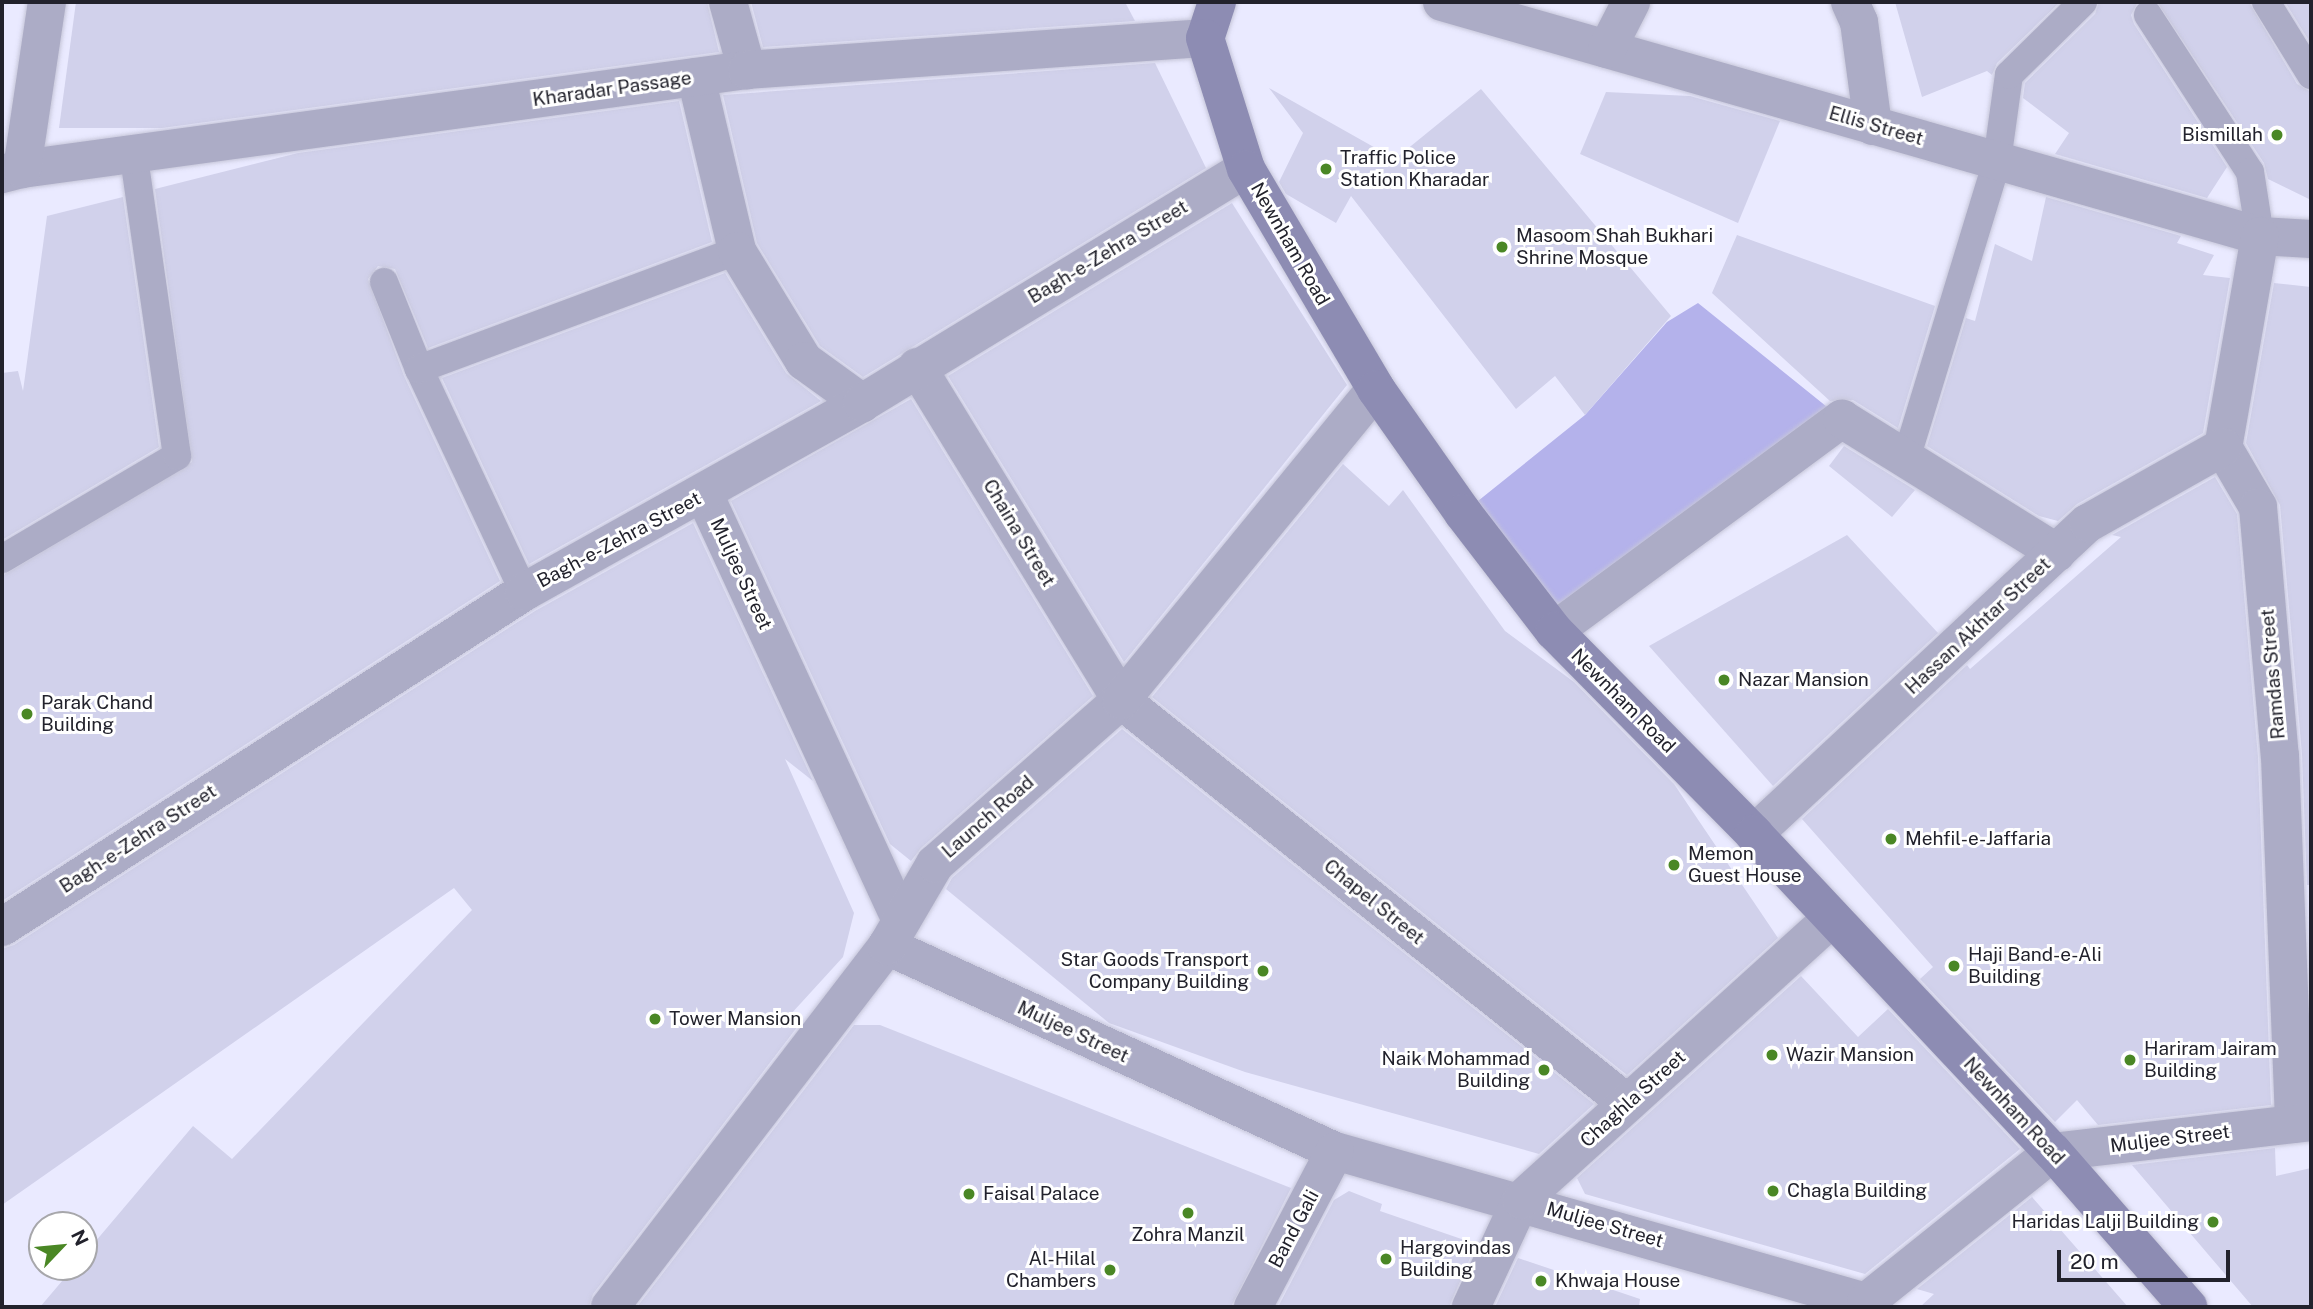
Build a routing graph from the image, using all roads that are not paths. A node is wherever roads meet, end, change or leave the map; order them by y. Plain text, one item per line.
1 (47, 2) edge
2 (728, 2) edge
3 (1217, 2) edge
4 (1442, 2) edge
5 (1631, 2) edge
6 (1850, 2) edge
7 (2083, 2) edge
8 (2266, 2) edge
9 (2152, 6) edge
10 (1205, 38) junction
11 (1607, 49) junction
12 (747, 70) junction
13 (2311, 75) edge
14 (696, 78) junction
15 (1873, 126) junction
16 (134, 156) junction
17 (1997, 161) junction
18 (1247, 169) junction
19 (12, 171) edge
20 (2260, 236) junction
21 (2311, 239) edge
22 (737, 251) junction
23 (384, 282) dead end
24 (917, 367) junction
25 (419, 369) junction
26 (1376, 389) junction
27 (862, 403) junction
28 (2223, 447) junction
29 (1906, 459) junction
30 (704, 494) junction
31 (2057, 553) junction
32 (2, 559) edge
33 (524, 592) junction
34 (1554, 631) junction
35 (1121, 700) junction
36 (1754, 834) junction
37 (1832, 918) junction
38 (2, 927) edge
39 (894, 933) junction
40 (1628, 1104) junction
41 (2303, 1123) edge
42 (1335, 1151) junction
43 (2053, 1152) junction
44 (1521, 1200) junction
45 (610, 1307) edge
46 (1253, 1307) edge
47 (1471, 1307) edge
48 (2188, 1307) edge

1 - 19 street
2 - 12 street
3 - 10 street
4 - 11 street, Ellis Street
5 - 11 street
6 - 15 street
7 - 17 lane
8 - 13 lane
9 - 20 lane
10 - 12 street, Kharadar Passage
10 - 18 street, Newnham Road
11 - 15 street, Ellis Street
12 - 14 street, Kharadar Passage
14 - 16 street, Kharadar Passage
14 - 22 street
15 - 17 street, Ellis Street
16 - 19 street, Kharadar Passage
16 - 32 lane
17 - 20 street, Ellis Street
17 - 29 lane
18 - 24 street, Bagh-e-Zehra Street
18 - 26 street, Newnham Road
20 - 21 street, Ellis Street
20 - 28 street
22 - 25 lane
22 - 27 street
23 - 25 lane
24 - 27 street, Bagh-e-Zehra Street
24 - 35 street, Chaina Street
25 - 33 lane
26 - 34 street, Newnham Road
26 - 35 street, Launch Road
27 - 30 street, Bagh-e-Zehra Street
28 - 31 street, Hassan Akhtar Street
28 - 41 street, Ramdas Street
29 - 31 street
29 - 34 street
30 - 33 street, Bagh-e-Zehra Street
30 - 39 street, Muljee Street
31 - 36 street, Hassan Akhtar Street
33 - 38 street, Bagh-e-Zehra Street
34 - 36 street, Newnham Road
35 - 39 street, Launch Road
35 - 40 street, Chapel Street
36 - 37 street, Newnham Road
37 - 40 street, Chaghla Street
37 - 43 street, Newnham Road
39 - 42 street, Muljee Street
39 - 45 street, Launch Road
40 - 44 street, Chaghla Street
41 - 43 street, Muljee Street
42 - 44 street, Muljee Street
42 - 46 street, Band Gali
43 - 44 street, Muljee Street
43 - 48 street, Newnham Road
44 - 47 street, Chaghla Street

